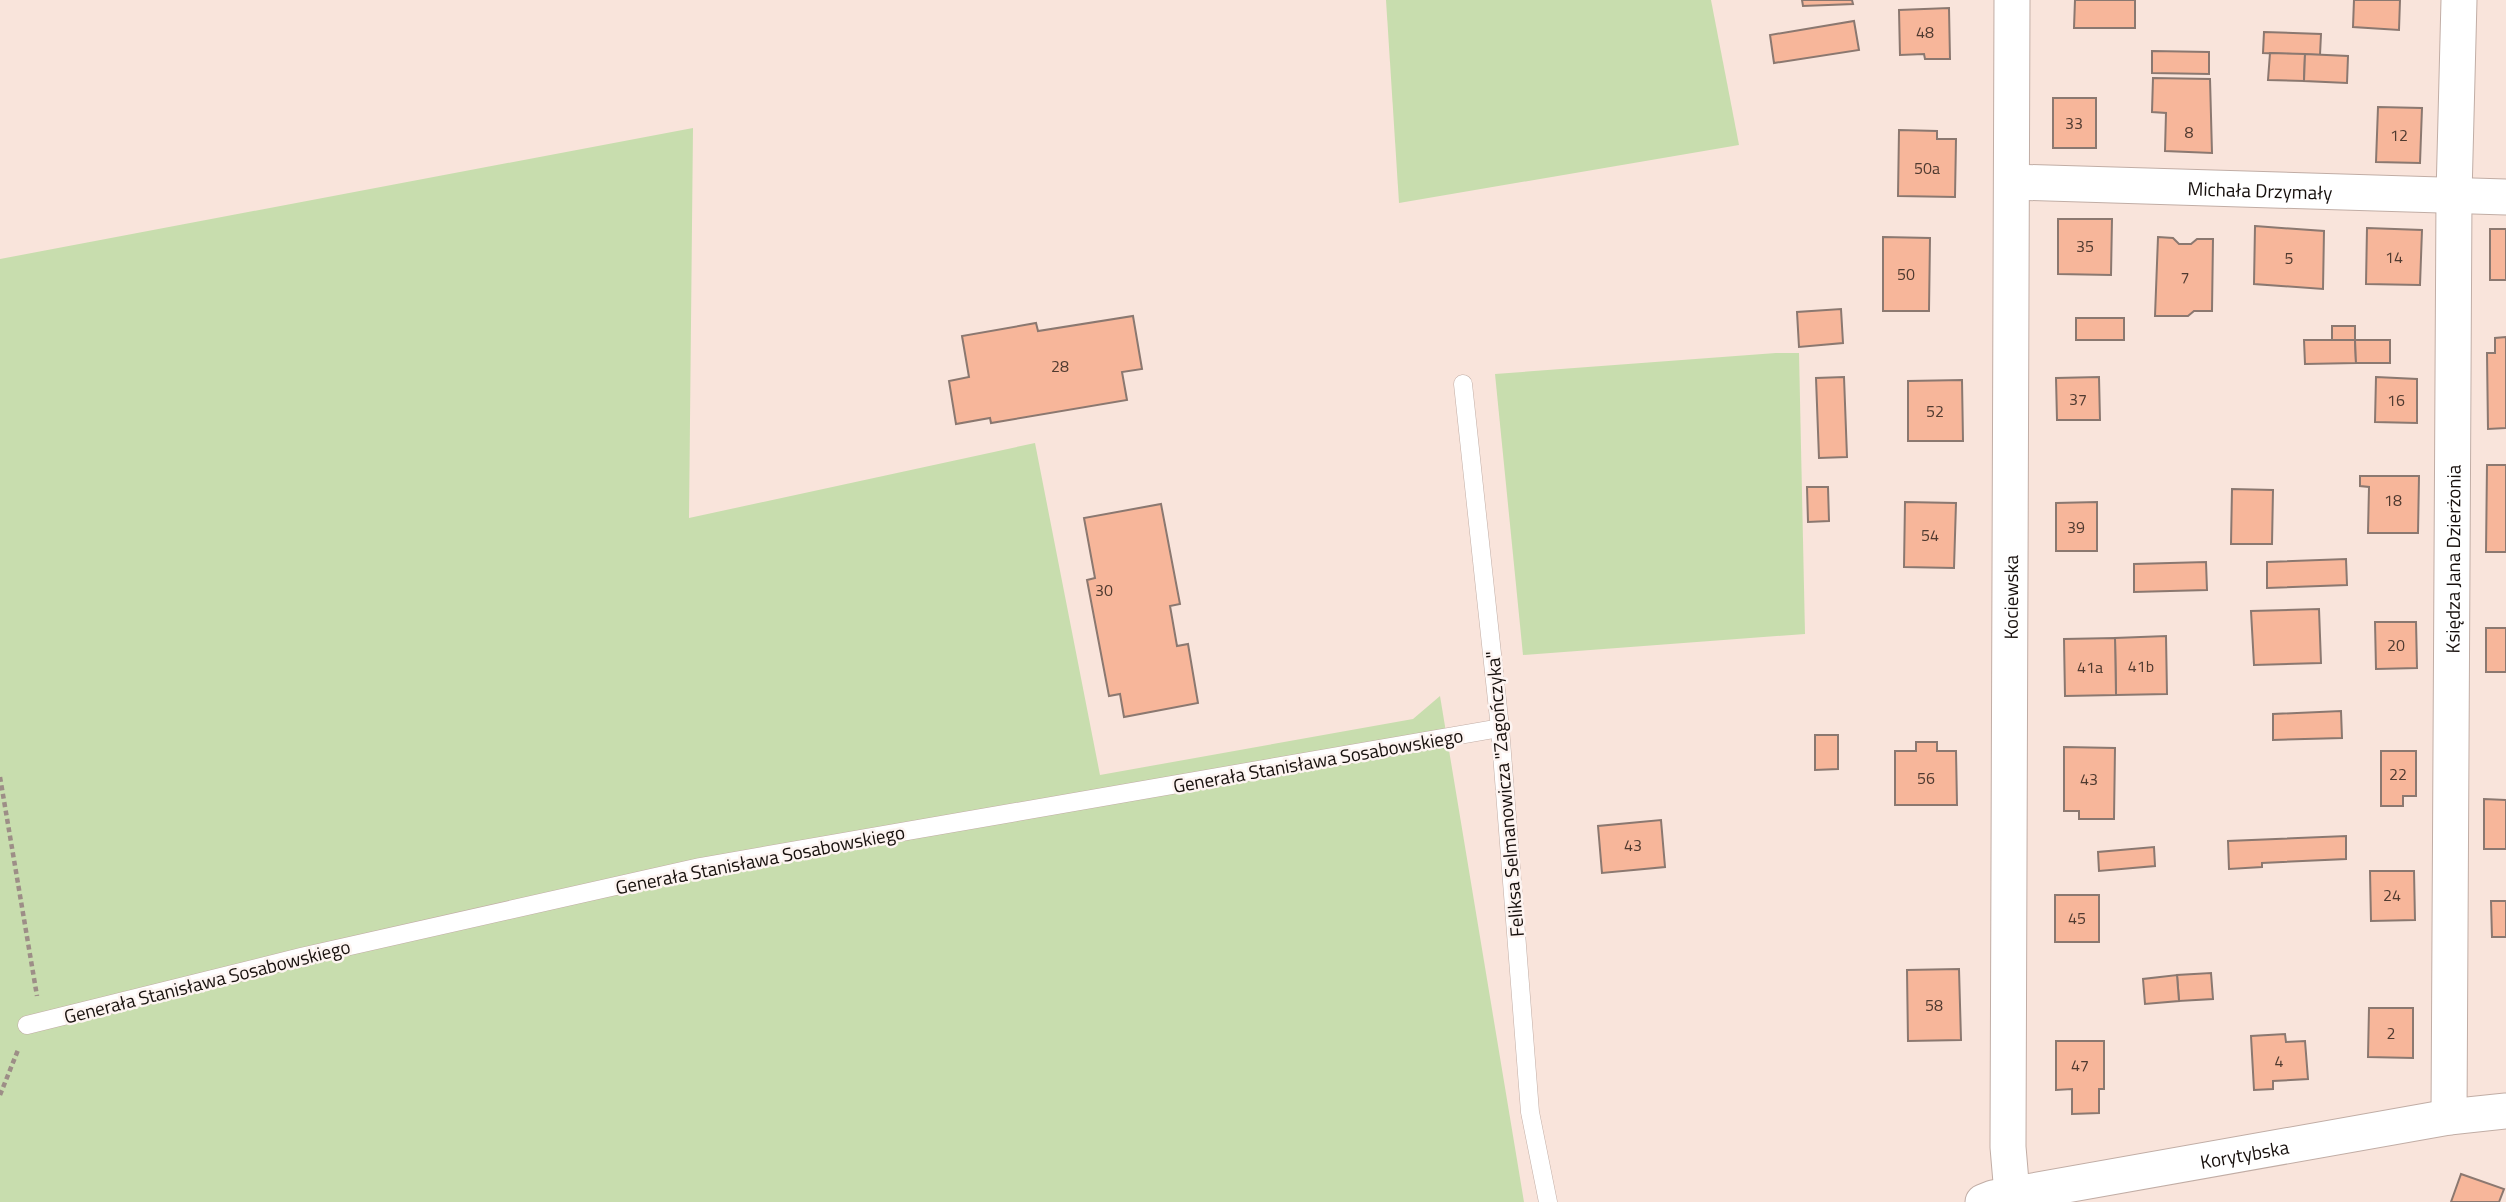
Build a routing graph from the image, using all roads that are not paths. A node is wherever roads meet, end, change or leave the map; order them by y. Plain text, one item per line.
1 (2012, 0) edge
2 (2459, 0) edge
3 (2013, 182) junction
4 (2454, 195) junction
5 (2506, 197) edge
6 (1463, 384) dead end
7 (1500, 728) junction
8 (27, 1025) road end
9 (2506, 1111) edge
10 (2449, 1117) junction
11 (1995, 1199) edge
12 (1548, 1202) edge

1 - 3 street, Kociewska
2 - 4 street, Księdza Jana Dzierżonia
3 - 4 street, Michała Drzymały
3 - 11 street, Kociewska
4 - 5 street, Michała Drzymały
4 - 10 street, Księdza Jana Dzierżonia
6 - 7 lane, Feliksa Selmanowicza "Zagończyka"
7 - 8 lane, Generała Stanisława Sosabowskiego
7 - 12 lane, Feliksa Selmanowicza "Zagończyka"
9 - 10 street, Korytybska
10 - 11 street, Korytybska

